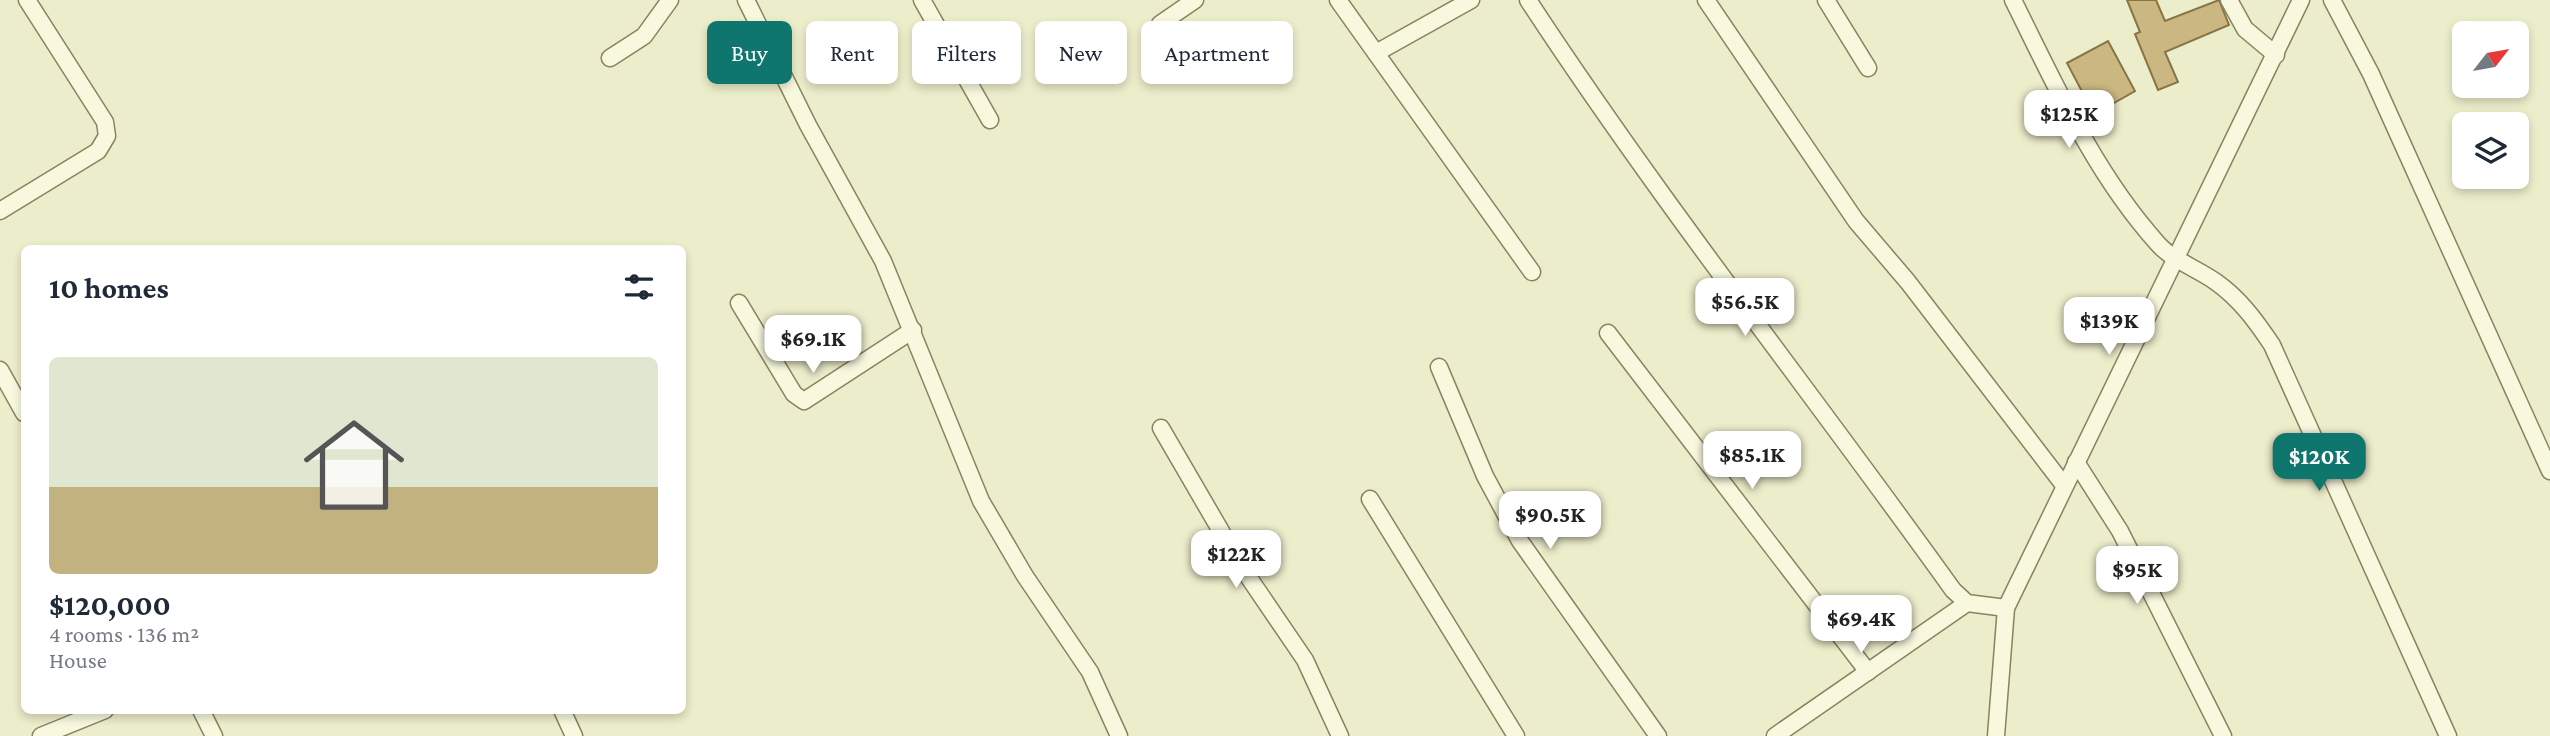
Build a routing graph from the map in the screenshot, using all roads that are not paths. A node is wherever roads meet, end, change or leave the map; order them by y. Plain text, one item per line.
1 (27, 0) edge
2 (670, 0) edge
3 (746, 0) edge
4 (922, 0) edge
5 (1195, 0) edge
6 (1338, 0) edge
7 (1471, 0) edge
8 (1528, 0) edge
9 (1706, 0) edge
10 (1826, 0) edge
11 (2013, 0) edge
12 (2229, 0) edge
13 (2301, 0) edge
14 (2332, 0) edge
15 (1164, 21) edge
16 (1376, 53) junction
17 (2276, 55) junction
18 (610, 58) dead end
19 (1868, 68) dead end
20 (990, 120) dead end
21 (0, 211) edge
22 (2177, 258) junction
23 (1532, 272) dead end
24 (739, 303) dead end
25 (914, 330) junction
26 (1608, 333) dead end
27 (1439, 367) dead end
28 (0, 370) edge
29 (21, 408) edge
30 (1161, 428) dead end
31 (2076, 461) junction
32 (2550, 471) edge
33 (2063, 484) junction
34 (1370, 499) dead end
35 (1967, 603) junction
36 (2006, 608) junction
37 (1868, 672) junction
38 (95, 714) edge
39 (203, 714) edge
40 (564, 714) edge
41 (41, 736) edge
42 (214, 736) edge
43 (574, 736) edge
44 (1119, 736) edge
45 (1340, 736) edge
46 (1516, 736) edge
47 (1658, 736) edge
48 (1775, 736) edge
49 (1996, 736) edge
50 (2223, 736) edge
51 (2448, 736) edge

1 - 21 street
2 - 18 street
3 - 25 street
4 - 20 street
5 - 15 street
6 - 16 street
7 - 16 street
8 - 35 street
9 - 33 street
10 - 19 street
11 - 22 street
12 - 17 street
13 - 17 street
14 - 32 street
16 - 23 street
17 - 22 street
22 - 31 street
22 - 51 street
24 - 25 street
25 - 44 street
26 - 37 street
27 - 47 street
28 - 29 street
30 - 45 street
31 - 33 street
31 - 50 street
33 - 36 street
34 - 46 street
35 - 36 street
35 - 37 street
36 - 49 street
37 - 48 street
38 - 41 street
39 - 42 street
40 - 43 street

